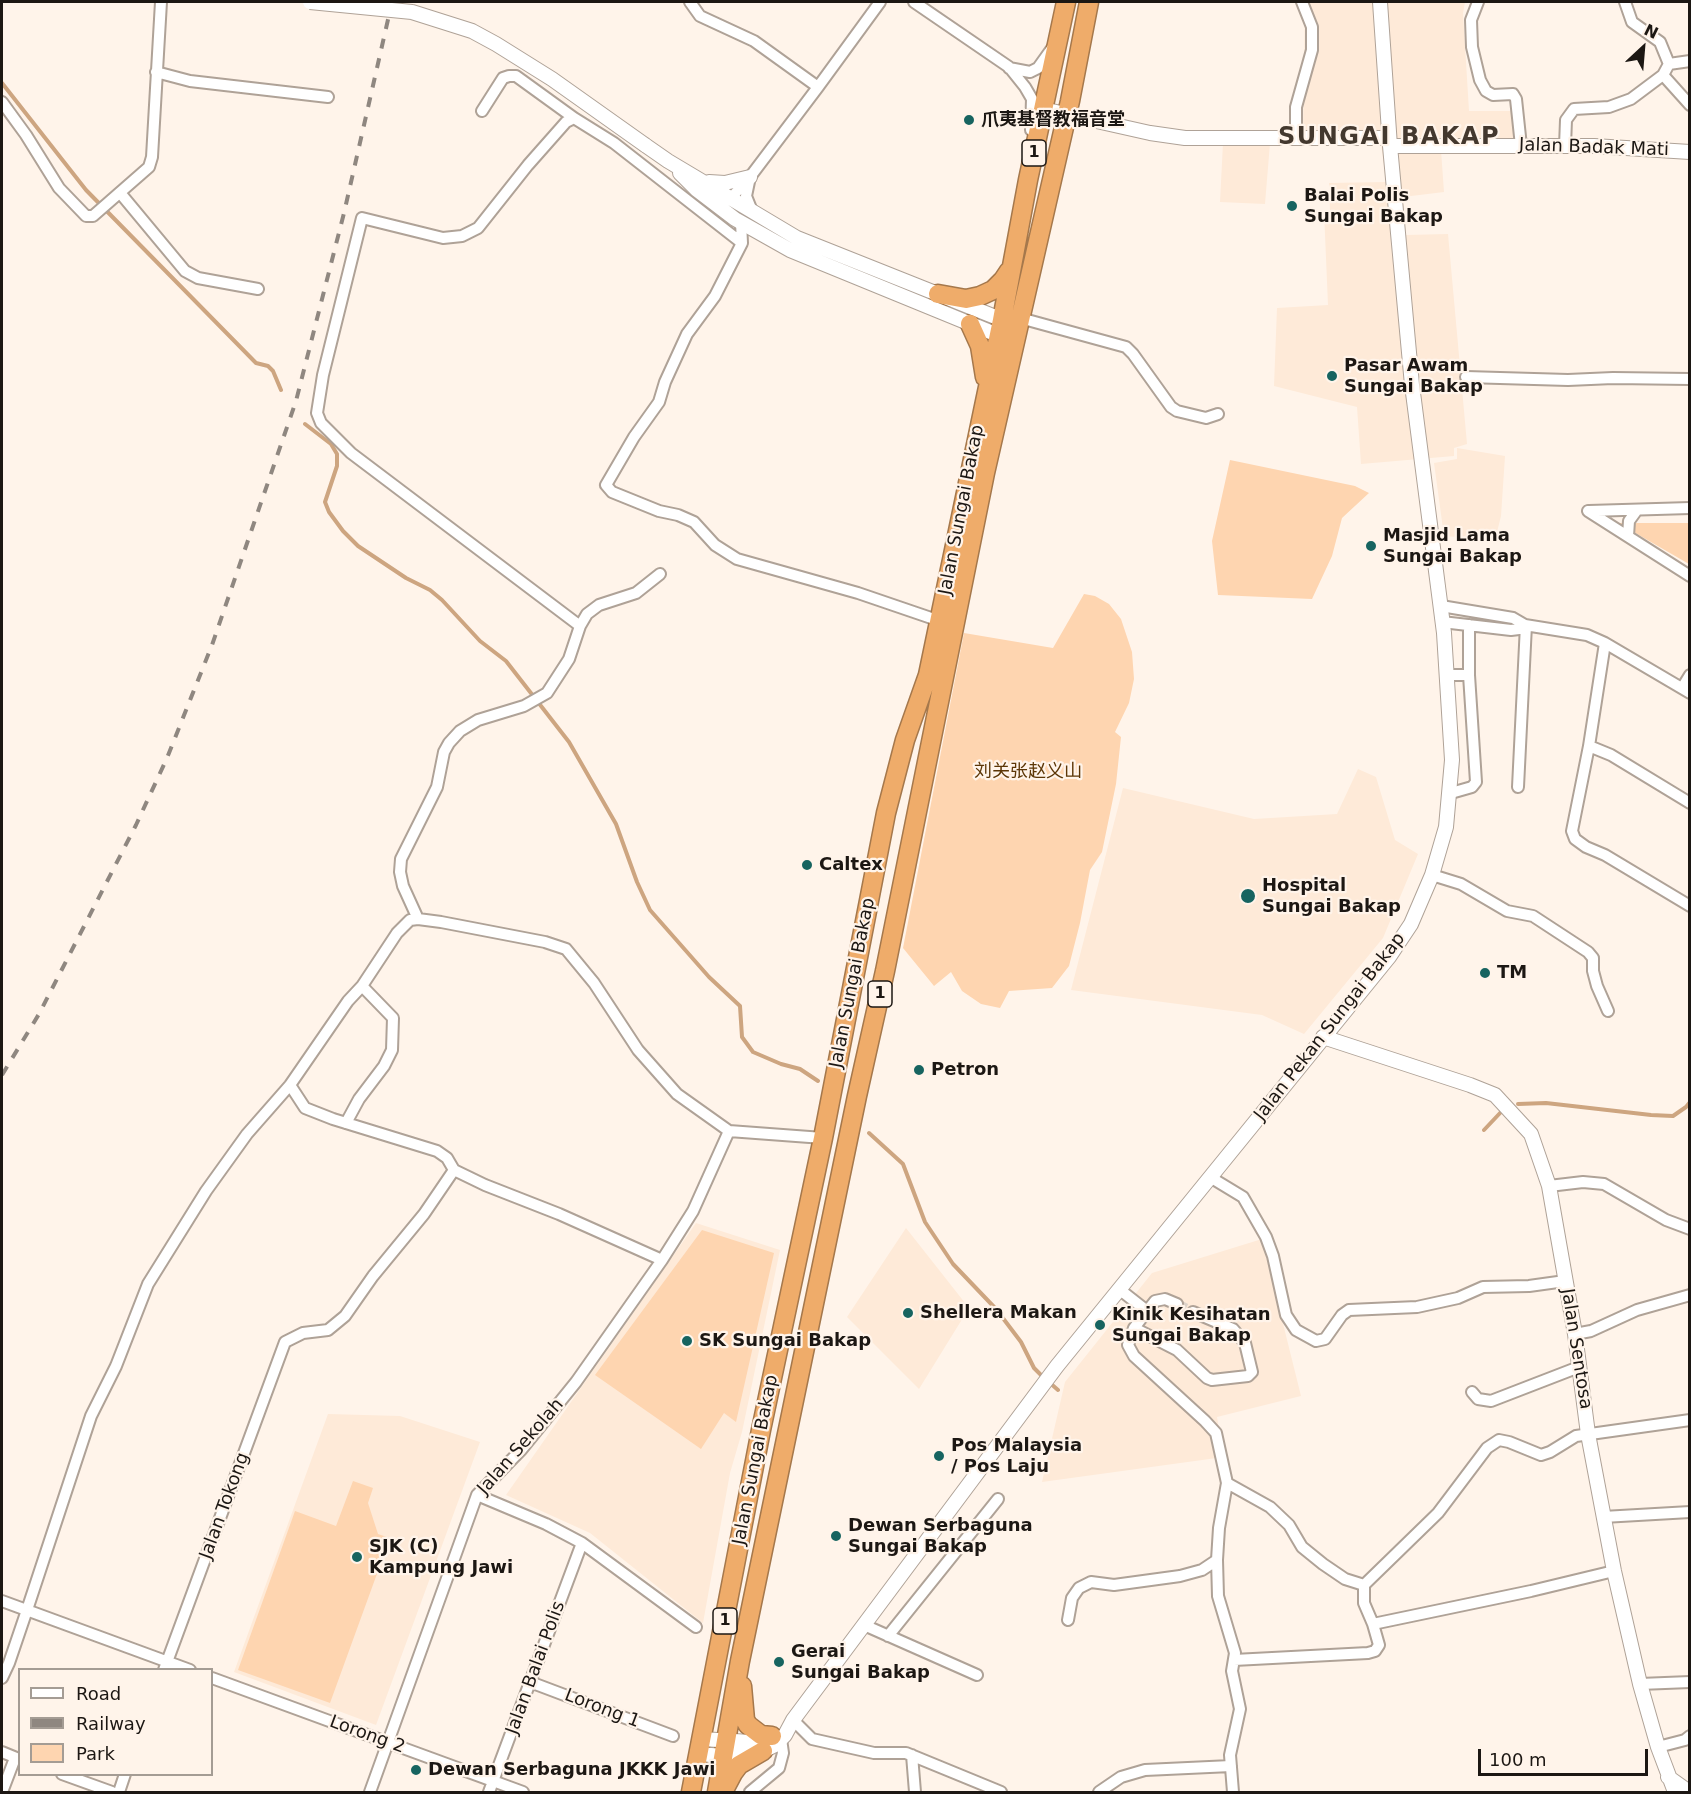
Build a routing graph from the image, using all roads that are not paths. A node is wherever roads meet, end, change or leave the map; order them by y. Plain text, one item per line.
1 (161, 2) edge
2 (309, 2) edge
3 (690, 2) edge
4 (880, 2) edge
5 (914, 2) edge
6 (1066, 2) edge
7 (1089, 2) edge
8 (1302, 2) edge
9 (1380, 2) edge
10 (1478, 2) edge
11 (1625, 2) edge
12 (1058, 40) junction
13 (1689, 61) edge
14 (1669, 64) junction
15 (1009, 68) junction
16 (156, 72) junction
17 (1664, 75) junction
18 (818, 87) junction
19 (328, 97) dead end
20 (2, 102) edge
21 (1689, 105) edge
22 (1043, 109) junction
23 (482, 111) dead end
24 (1066, 114) junction
25 (574, 118) junction
26 (1296, 138) junction
27 (1389, 142) junction
28 (1521, 146) junction
29 (1565, 146) junction
30 (1689, 152) edge
31 (668, 161) junction
32 (750, 177) junction
33 (1028, 180) junction
34 (704, 181) junction
35 (121, 194) junction
36 (731, 198) junction
37 (752, 211) junction
38 (738, 221) junction
39 (759, 233) junction
40 (742, 243) junction
41 (1012, 267) junction
42 (258, 289) dead end
43 (938, 294) junction
44 (970, 324) junction
45 (1010, 328) junction
46 (1466, 376) dead end
47 (1689, 379) edge
48 (985, 394) junction
49 (1218, 414) dead end
50 (1689, 508) edge
51 (1637, 510) junction
52 (1628, 536) junction
53 (660, 574) dead end
54 (1689, 576) edge
55 (1441, 606) junction
56 (940, 621) junction
57 (1442, 622) junction
58 (1469, 625) junction
59 (1525, 625) junction
60 (579, 626) junction
61 (1605, 643) junction
62 (1447, 675) junction
63 (1469, 675) junction
64 (1689, 675) edge
65 (1686, 690) edge
66 (1589, 746) junction
67 (1518, 787) dead end
68 (1450, 793) junction
69 (1689, 803) edge
70 (1432, 875) junction
71 (1689, 906) edge
72 (418, 918) junction
73 (362, 986) junction
74 (1608, 1011) dead end
75 (1323, 1037) junction
76 (290, 1085) junction
77 (346, 1123) junction
78 (729, 1131) junction
79 (823, 1138) junction
80 (454, 1170) junction
81 (1210, 1177) junction
82 (1550, 1186) junction
83 (1689, 1229) edge
84 (662, 1260) junction
85 (1565, 1281) junction
86 (1119, 1289) junction
87 (1689, 1295) edge
88 (1177, 1304) tunnel mouth
89 (1147, 1311) junction
90 (1193, 1312) tunnel mouth
91 (1134, 1328) junction
92 (1575, 1334) junction
93 (1579, 1367) junction
94 (1472, 1392) dead end
95 (1689, 1420) edge
96 (1588, 1434) junction
97 (1227, 1483) junction
98 (477, 1495) junction
99 (998, 1499) dead end
100 (1689, 1512) edge
101 (1603, 1517) junction
102 (582, 1543) junction
103 (1217, 1560) junction
104 (1614, 1571) junction
105 (1364, 1585) junction
106 (2, 1601) edge
107 (27, 1610) junction
108 (1068, 1620) dead end
109 (1373, 1624) junction
110 (864, 1625) junction
111 (696, 1627) dead end
112 (888, 1636) junction
113 (740, 1660) junction
114 (1234, 1660) junction
115 (166, 1665) edge
116 (977, 1675) dead end
117 (2, 1678) edge
118 (213, 1678) edge
119 (1689, 1682) edge
120 (530, 1683) junction
121 (1640, 1684) junction
122 (791, 1723) junction
123 (673, 1736) dead end
124 (1689, 1736) edge
125 (772, 1742) junction
126 (388, 1743) junction
127 (701, 1746) junction
128 (1658, 1747) junction
129 (724, 1749) junction
130 (2, 1752) edge
131 (912, 1755) junction
132 (17, 1758) edge
133 (1231, 1766) junction
134 (68, 1776) edge
135 (124, 1776) edge
136 (1667, 1776) junction
137 (493, 1782) junction
138 (2, 1792) edge
139 (112, 1792) edge
140 (119, 1792) edge
141 (370, 1792) edge
142 (489, 1792) edge
143 (523, 1792) edge
144 (691, 1792) edge
145 (717, 1792) edge
146 (723, 1792) edge
147 (750, 1792) edge
148 (915, 1792) edge
149 (1001, 1792) edge
150 (1099, 1792) edge
151 (1233, 1792) edge
152 (1667, 1792) edge
153 (1675, 1792) edge
154 (1689, 1792) edge

1 - 16 street
2 - 31 street, bridge
3 - 18 street
4 - 18 street
5 - 15 street
6 - 12 highway, Jalan Sungai Bakap / 1
7 - 24 highway, Jalan Sungai Bakap / 1
8 - 26 street
9 - 27 street, Jalan Pekan Sungai Bakap
10 - 28 street
11 - 14 street
12 - 15 street
12 - 22 highway, Jalan Sungai Bakap / 1
13 - 14 street
14 - 17 street
15 - 33 street
16 - 19 street
16 - 35 street
17 - 21 street
17 - 29 street
18 - 32 street
20 - 35 street
22 - 24 street, Jalan Badak Mati
22 - 33 highway, Jalan Sungai Bakap / 1
23 - 25 street
24 - 26 street, Jalan Badak Mati
24 - 45 highway, Jalan Sungai Bakap / 1
25 - 40 street
25 - 60 street
26 - 27 street, Jalan Badak Mati
27 - 28 street, Jalan Badak Mati
27 - 55 street, Jalan Pekan Sungai Bakap
28 - 29 street, Jalan Badak Mati
29 - 30 street, Jalan Badak Mati
31 - 34 street
31 - 38 street
32 - 34 street
32 - 36 street
32 - 37 street
33 - 41 highway, Jalan Sungai Bakap / 1
34 - 36 street
35 - 42 street
36 - 37 street
36 - 38 street
37 - 43 street
38 - 39 street
38 - 40 street
39 - 40 street
39 - 44 street
40 - 56 street
41 - 43 highway
41 - 45 highway, Jalan Sungai Bakap / 1
43 - 45 street
44 - 45 street
44 - 48 highway
45 - 48 highway, Jalan Sungai Bakap / 1
45 - 49 street
45 - 113 highway, Jalan Sungai Bakap / 1
46 - 47 street
48 - 56 highway, Jalan Sungai Bakap / 1
50 - 51 street
51 - 52 street
51 - 52 street
52 - 54 street
53 - 60 street
55 - 57 street, Jalan Pekan Sungai Bakap
55 - 59 street
56 - 79 highway, Jalan Sungai Bakap / 1
57 - 58 street
57 - 62 street, Jalan Pekan Sungai Bakap
58 - 59 street
58 - 63 street
59 - 61 street
59 - 67 street
60 - 72 street
61 - 65 street
61 - 66 street
62 - 63 street
62 - 68 street, Jalan Pekan Sungai Bakap
63 - 68 street
64 - 65 street
66 - 69 street
66 - 71 street
68 - 70 street, Jalan Pekan Sungai Bakap
70 - 74 street
70 - 75 street, Jalan Pekan Sungai Bakap
72 - 73 street
72 - 78 street
73 - 76 street
73 - 77 street
75 - 81 street, Jalan Pekan Sungai Bakap
75 - 82 street, Jalan Sentosa
76 - 77 street
76 - 107 street
77 - 80 street
78 - 79 street
78 - 84 street, Jalan Sekolah
79 - 127 highway, Jalan Sungai Bakap / 1
80 - 84 street
80 - 115 street, Jalan Tokong
81 - 85 street
81 - 86 street, Jalan Pekan Sungai Bakap
82 - 83 street
82 - 85 street, Jalan Sentosa
84 - 98 street, Jalan Sekolah
85 - 92 street, Jalan Sentosa
86 - 89 street
86 - 110 street, Jalan Pekan Sungai Bakap
87 - 92 street
88 - 89 street
89 - 91 street
90 - 91 street
91 - 97 street
92 - 93 street, Jalan Sentosa
93 - 94 street
93 - 96 street, Jalan Sentosa
95 - 96 street
96 - 101 street, Jalan Sentosa
96 - 105 street
97 - 103 street
97 - 105 street
98 - 102 street
98 - 126 street, Jalan Sekolah
99 - 112 street
100 - 101 street
101 - 104 street, Jalan Sentosa
102 - 111 street
102 - 120 street, Jalan Balai Polis
103 - 108 street
103 - 114 street
104 - 109 street
104 - 121 street, Jalan Sentosa
105 - 109 street
106 - 107 street
107 - 115 street
107 - 117 street
109 - 114 street
110 - 112 street
110 - 122 street, Jalan Pekan Sungai Bakap
112 - 116 street
113 - 125 highway
113 - 129 highway, Jalan Sungai Bakap / 1
114 - 133 street
118 - 126 street, Lorong 2
119 - 121 street
120 - 123 street, Lorong 1
120 - 137 street, Jalan Balai Polis
121 - 128 street, Jalan Sentosa
122 - 125 street, Jalan Pekan Sungai Bakap
122 - 131 street
124 - 128 street
125 - 129 street, Jalan Pekan Sungai Bakap
125 - 146 highway
125 - 147 street
126 - 137 street, Lorong 2
126 - 141 street, Jalan Sekolah
127 - 129 street, Jalan Pekan Sungai Bakap
127 - 144 highway, Jalan Sungai Bakap / 1
128 - 136 street, Jalan Sentosa
129 - 145 highway, Jalan Sungai Bakap / 1
130 - 132 street
131 - 148 street
131 - 149 street
132 - 138 street
133 - 150 street
133 - 151 street
134 - 139 street
135 - 140 street
136 - 152 street
136 - 153 street, Jalan Sentosa
136 - 154 street
137 - 142 street, Jalan Balai Polis
137 - 143 street, Lorong 2

